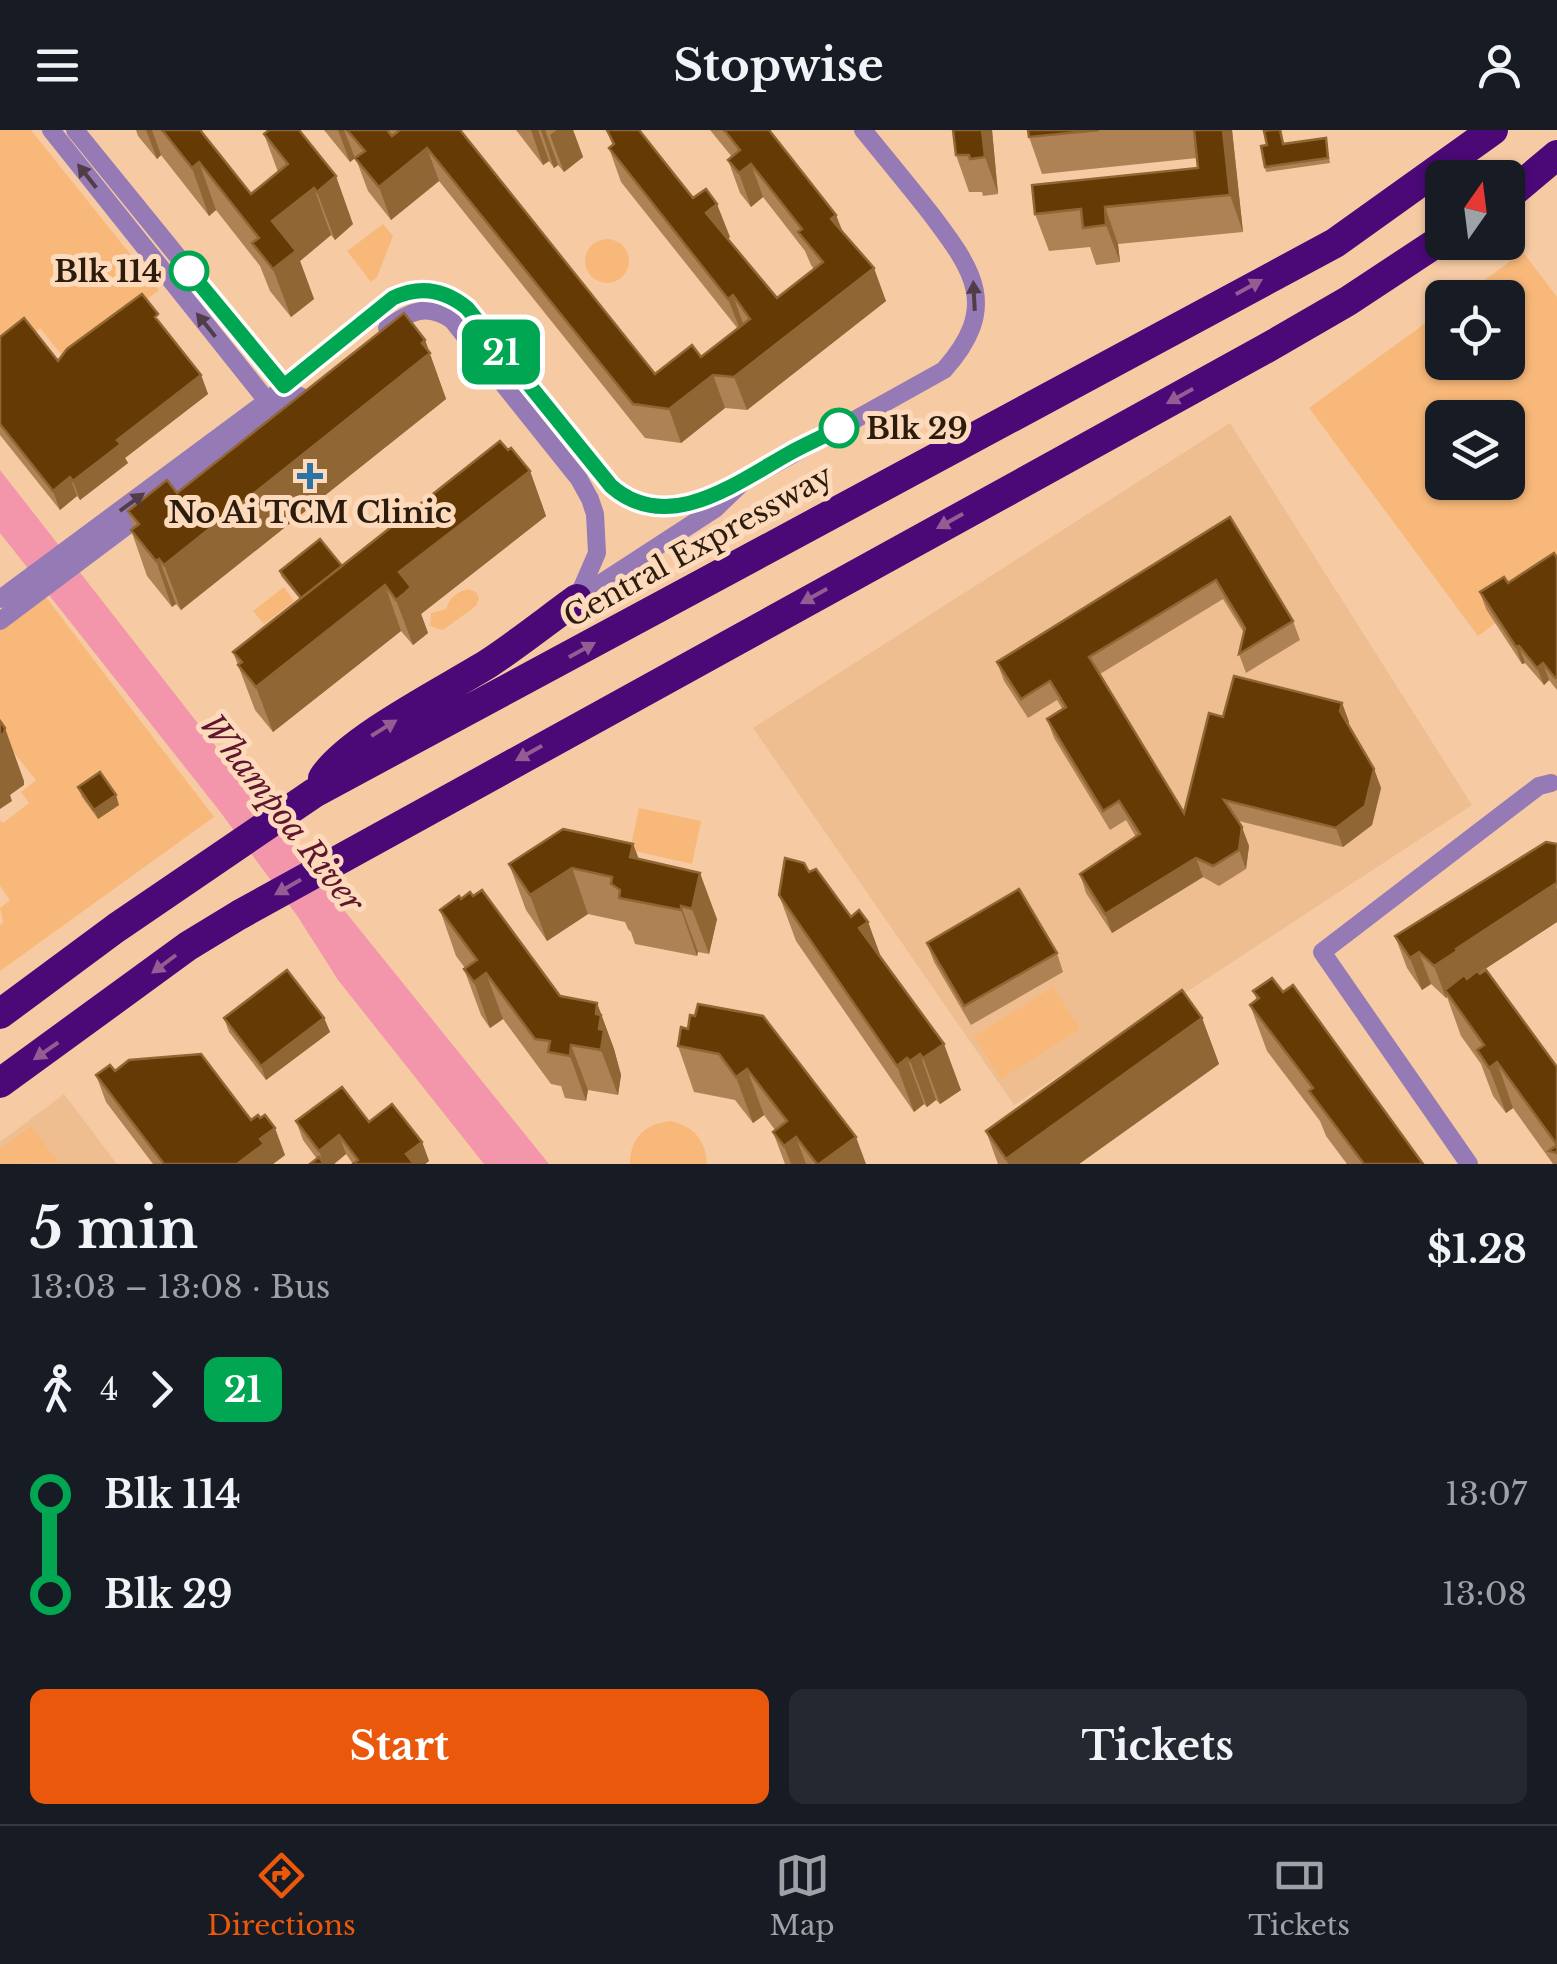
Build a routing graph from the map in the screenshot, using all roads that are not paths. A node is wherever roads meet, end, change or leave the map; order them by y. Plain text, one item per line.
1 (51, 130) edge
2 (75, 130) edge
3 (863, 130) edge
4 (1493, 130) edge
5 (1557, 155) edge
6 (1525, 182) edge
7 (1425, 250) edge
8 (372, 340) edge
9 (331, 373) edge
10 (289, 393) junction
11 (272, 407) junction
12 (743, 482) junction
13 (29, 588) junction
14 (0, 599) edge
15 (577, 599) junction
16 (0, 621) edge
17 (1556, 764) edge
18 (1554, 787) edge
19 (304, 798) junction
20 (0, 1014) edge
21 (0, 1083) edge
22 (1469, 1164) edge

11 -> 1 street
2 - 10 street
12 -> 3 street
19 -> 4 highway, Central Expressway
5 - 6 highway
7 -> 21 highway
8 - 15 street
9 - 10 street
10 - 11 street
10 - 12 street
11 - 13 street
12 - 15 street
13 - 14 street
13 - 16 street
19 -> 15 highway
17 - 18 street
18 - 22 street
19 - 20 highway, Central Expressway

